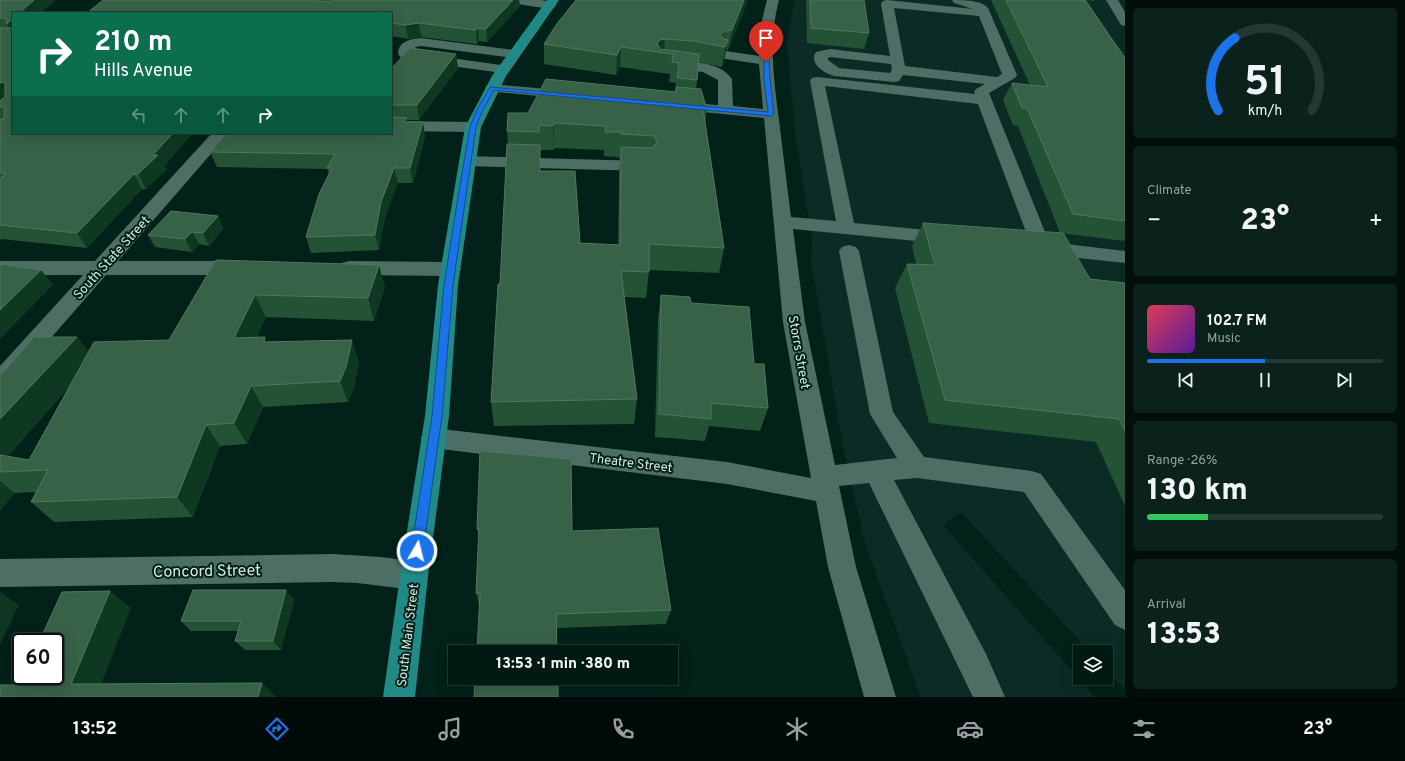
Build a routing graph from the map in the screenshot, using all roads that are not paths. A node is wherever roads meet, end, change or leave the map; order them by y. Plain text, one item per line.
1 (517, 0) edge
2 (773, 0) edge
3 (958, 0) edge
4 (1112, 0) edge
5 (551, 2) edge
6 (985, 14) junction
7 (1125, 22) edge
8 (726, 55) edge
9 (508, 62) junction
10 (766, 62) junction
11 (663, 64) edge
12 (999, 81) junction
13 (492, 88) junction
14 (584, 97) edge
15 (985, 100) junction
16 (666, 105) edge
17 (725, 110) junction
18 (771, 114) junction
19 (392, 126) edge
20 (473, 127) junction
21 (220, 134) edge
22 (468, 161) junction
23 (644, 166) edge
24 (783, 222) junction
25 (846, 228) junction
26 (964, 240) edge
27 (1011, 244) edge
28 (1042, 248) junction
29 (849, 251) dead end
30 (1125, 257) edge
31 (0, 268) edge
32 (101, 268) junction
33 (258, 268) edge
34 (329, 268) edge
35 (451, 269) junction
36 (0, 381) edge
37 (433, 438) junction
38 (917, 467) junction
39 (876, 471) junction
40 (826, 484) junction
41 (0, 573) edge
42 (414, 576) junction
43 (1125, 615) edge
44 (400, 697) edge
45 (880, 697) edge
46 (989, 697) edge

1 - 5 street
2 - 10 street, Storrs Street
3 - 6 street
4 - 7 street
5 - 9 main road, South Main Street
6 - 12 street
6 - 12 street
8 - 10 street
9 - 9 street
9 - 13 main road, South Main Street
10 - 18 street, Storrs Street
11 - 17 street
12 - 15 street
13 - 14 street
13 - 20 main road, South Main Street
15 - 25 street
15 - 28 street
16 - 17 street
17 - 18 street
18 - 24 street, Storrs Street
19 - 20 street
20 - 22 main road, South Main Street
21 - 32 street, South State Street
22 - 23 street
22 - 35 main road, South Main Street
24 - 25 street
24 - 40 street, Storrs Street
25 - 26 street
27 - 28 street
28 - 30 street
29 - 38 street
31 - 32 street
32 - 33 street
32 - 36 street, South State Street
34 - 35 street
35 - 37 main road, South Main Street
37 - 40 street, Theatre Street
37 - 42 main road, South Main Street
38 - 39 street, Theatre Street
38 - 43 street, Theatre Street
39 - 40 street, Theatre Street
39 - 46 street
40 - 45 street, Storrs Street
41 - 42 street, Concord Street
42 - 44 main road, South Main Street

